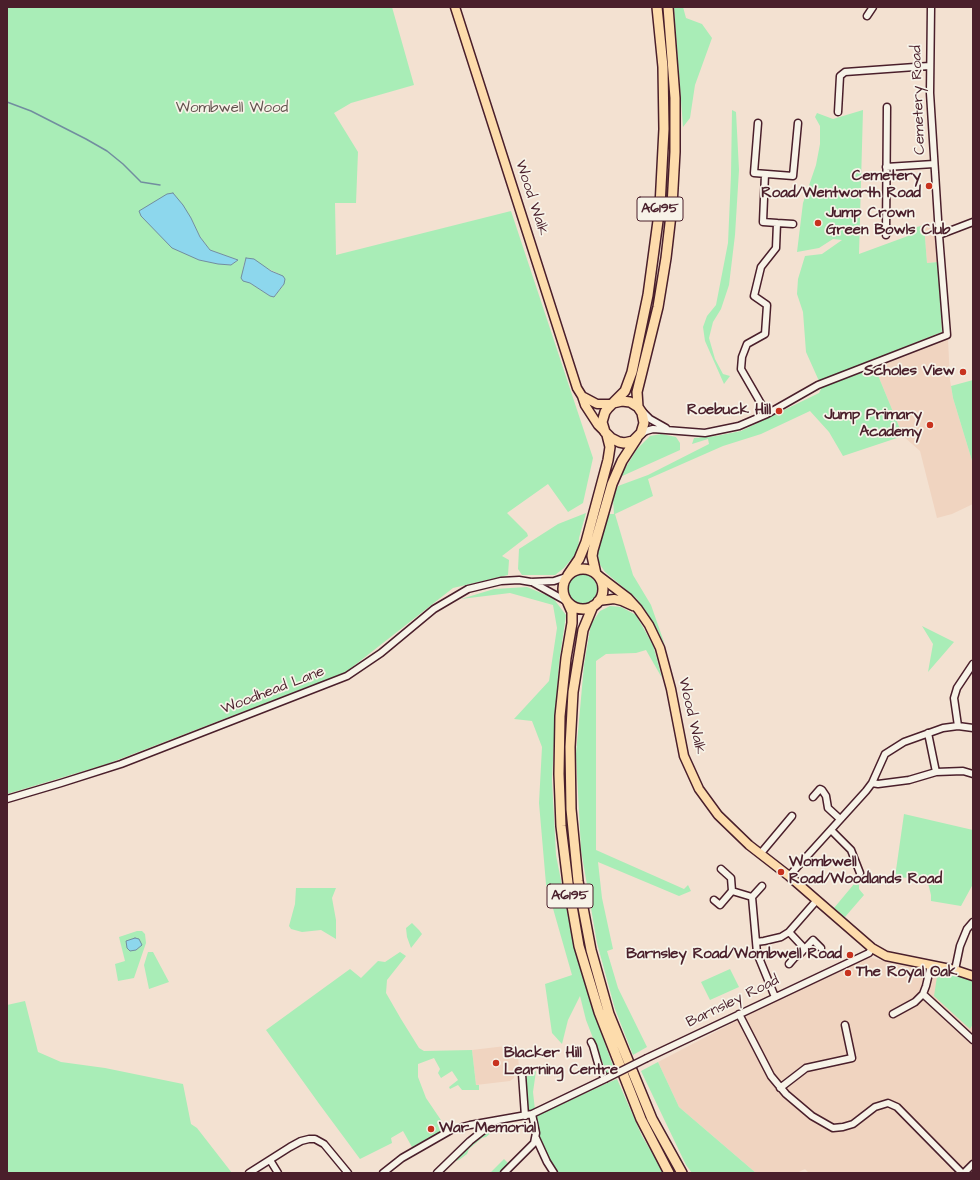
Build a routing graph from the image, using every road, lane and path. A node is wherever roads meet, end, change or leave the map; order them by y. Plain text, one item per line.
1 (455, 7) edge
2 (657, 7) edge
3 (668, 7) edge
4 (873, 7) edge
5 (930, 7) edge
6 (867, 16) dead end
7 (929, 66) junction
8 (887, 107) dead end
9 (838, 112) dead end
10 (758, 123) dead end
11 (798, 123) dead end
12 (934, 164) junction
13 (886, 167) junction
14 (765, 174) junction
15 (973, 222) edge
16 (778, 223) junction
17 (793, 224) dead end
18 (886, 235) dead end
19 (939, 235) junction
20 (582, 396) junction
21 (612, 404) junction
22 (639, 408) junction
23 (767, 414) junction
24 (669, 430) junction
25 (606, 434) junction
26 (637, 437) junction
27 (597, 575) junction
28 (567, 576) junction
29 (531, 582) junction
30 (567, 602) junction
31 (596, 604) junction
32 (638, 609) junction
33 (972, 668) edge
34 (958, 726) junction
35 (973, 728) edge
36 (928, 733) junction
37 (936, 772) junction
38 (973, 774) edge
39 (872, 783) junction
40 (813, 797) dead end
41 (7, 799) edge
42 (792, 816) dead end
43 (840, 819) junction
44 (831, 830) junction
45 (761, 853) junction
46 (721, 869) dead end
47 (860, 873) dead end
48 (789, 876) junction
49 (762, 886) dead end
50 (732, 891) junction
51 (752, 897) junction
52 (714, 900) dead end
53 (817, 900) junction
54 (973, 922) edge
55 (789, 932) junction
56 (756, 942) junction
57 (805, 948) junction
58 (821, 948) dead end
59 (872, 948) junction
60 (788, 964) dead end
61 (931, 965) junction
62 (955, 970) junction
63 (973, 976) edge
64 (922, 994) junction
65 (775, 997) junction
66 (739, 1014) junction
67 (893, 1014) dead end
68 (845, 1025) dead end
69 (973, 1040) edge
70 (591, 1042) dead end
71 (522, 1074) dead end
72 (605, 1079) junction
73 (780, 1088) junction
74 (528, 1115) junction
75 (495, 1122) junction
76 (536, 1138) junction
77 (270, 1160) junction
78 (973, 1164) edge
79 (249, 1173) edge
80 (278, 1173) edge
81 (348, 1173) edge
82 (383, 1173) edge
83 (437, 1173) edge
84 (504, 1173) edge
85 (554, 1173) edge
86 (669, 1173) edge
87 (682, 1173) edge
88 (963, 1173) edge

1 - 20 main road, Wood Walk
2 - 21 highway, A6195
3 - 22 highway, A6195
4 - 6 street
5 - 7 street, Cemetery Road
7 - 9 street
7 - 12 street, Cemetery Road
8 - 13 street
10 - 14 street
11 - 14 street
12 - 13 street
12 - 19 street, Cemetery Road
13 - 18 street
14 - 16 street
15 - 19 street
16 - 17 street
16 - 23 street
19 - 23 street, Cemetery Road
20 - 21 main road
20 - 25 main road, Wood Walk
21 - 22 highway
21 - 25 highway, A6195
22 - 24 street
22 - 26 highway, A6195
23 - 24 street
24 - 26 street
25 - 26 highway
25 - 28 highway, A6195
26 - 27 highway, A6195
27 - 28 highway
27 - 31 highway, A6195
27 - 32 main road, Wood Walk
28 - 29 street, Woodhead Lane
28 - 30 highway, A6195
29 - 30 street, Woodhead Lane
29 - 41 street, Woodhead Lane
30 - 31 highway
30 - 86 highway, A6195
31 - 32 main road
31 - 87 highway, A6195
32 - 45 main road, Wood Walk
33 - 34 street
34 - 35 street
34 - 36 street
36 - 37 street
36 - 39 street
37 - 38 street
37 - 39 street
39 - 43 street
40 - 43 street
42 - 45 street
43 - 44 street
44 - 47 street
44 - 48 street
45 - 48 main road, Wood Walk
46 - 50 street
48 - 53 main road, Wood Walk
49 - 51 street
50 - 51 street
50 - 52 street
51 - 56 street
53 - 55 street
53 - 59 main road, Wood Walk
54 - 62 street
55 - 56 street
55 - 57 street
56 - 65 street
57 - 58 street
57 - 60 street
59 - 61 main road, Wood Walk
59 - 65 street, Barnsley Road
61 - 62 main road, Wood Walk
61 - 64 street
62 - 63 main road, Wood Walk
64 - 67 street
64 - 69 street
65 - 66 street, Barnsley Road
66 - 72 street, Barnsley Road, bridge
66 - 73 street
68 - 73 street
70 - 72 street
71 - 74 street
72 - 74 street, Barnsley Road
73 - 88 street
74 - 75 street, Barnsley Road
74 - 76 street
75 - 82 street, Barnsley Road
75 - 83 street
76 - 84 street
76 - 85 street
77 - 79 street
77 - 80 street
77 - 81 street
78 - 88 street

